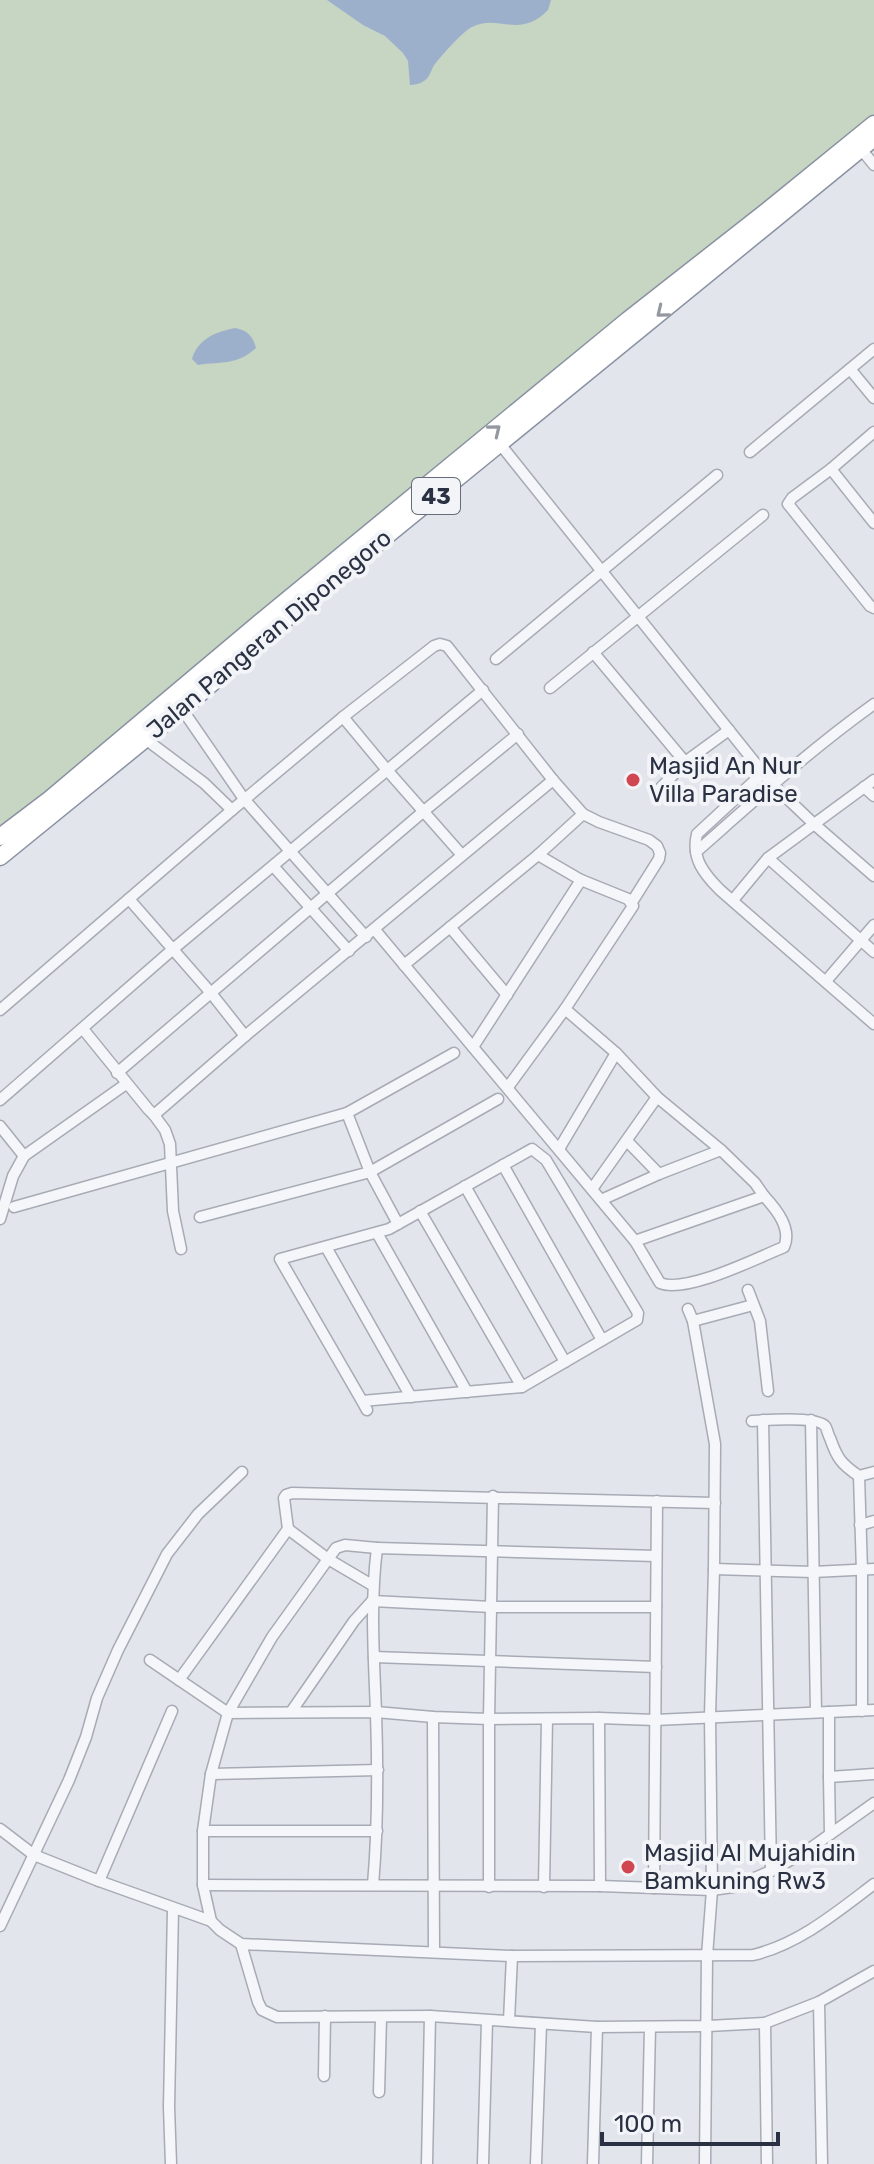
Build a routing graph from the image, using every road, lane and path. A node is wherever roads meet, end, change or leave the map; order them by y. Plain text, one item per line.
1 (874, 124) edge
2 (868, 143) edge
3 (874, 165) edge
4 (874, 349) edge
5 (850, 369) junction
6 (874, 398) edge
7 (874, 432) edge
8 (500, 444) junction
9 (750, 452) dead end
10 (831, 469) junction
11 (717, 475) dead end
12 (763, 515) dead end
13 (874, 523) edge
14 (601, 570) junction
15 (874, 608) edge
16 (638, 615) junction
17 (593, 652) junction
18 (496, 659) dead end
19 (550, 688) dead end
20 (483, 690) junction
21 (874, 704) edge
22 (182, 709) junction
23 (343, 717) junction
24 (729, 730) junction
25 (518, 734) junction
26 (144, 738) junction
27 (685, 762) junction
28 (387, 770) junction
29 (763, 773) junction
30 (553, 780) junction
31 (874, 780) edge
32 (772, 784) junction
33 (864, 787) junction
34 (657, 792) dead end
35 (874, 796) edge
36 (244, 799) junction
37 (232, 810) junction
38 (424, 811) junction
39 (583, 814) junction
40 (814, 824) junction
41 (0, 837) edge
42 (696, 852) junction
43 (290, 853) junction
44 (461, 854) junction
45 (538, 855) junction
46 (0, 857) edge
47 (768, 858) junction
48 (274, 867) junction
49 (874, 876) edge
50 (581, 880) junction
51 (328, 894) junction
52 (129, 899) junction
53 (733, 900) junction
54 (632, 902) junction
55 (311, 908) junction
56 (874, 925) edge
57 (450, 927) junction
58 (370, 934) junction
59 (860, 940) junction
60 (172, 950) junction
61 (349, 951) junction
62 (874, 952) edge
63 (404, 965) junction
64 (826, 981) junction
65 (211, 993) junction
66 (507, 995) junction
67 (565, 1009) junction
68 (0, 1010) edge
69 (874, 1024) edge
70 (83, 1029) junction
71 (245, 1036) junction
72 (473, 1047) junction
73 (454, 1053) dead end
74 (616, 1053) junction
75 (117, 1073) junction
76 (126, 1084) junction
77 (508, 1087) junction
78 (657, 1097) junction
79 (498, 1099) dead end
80 (0, 1100) edge
81 (347, 1113) junction
82 (154, 1115) junction
83 (0, 1126) edge
84 (627, 1141) junction
85 (559, 1149) junction
86 (721, 1150) junction
87 (24, 1156) junction
88 (172, 1161) junction
89 (503, 1165) junction
90 (370, 1172) junction
91 (659, 1174) junction
92 (465, 1186) junction
93 (592, 1189) junction
94 (764, 1196) junction
95 (601, 1200) junction
96 (14, 1207) dead end
97 (420, 1211) junction
98 (200, 1217) dead end
99 (0, 1219) edge
100 (398, 1224) junction
101 (377, 1233) junction
102 (635, 1241) junction
103 (326, 1247) junction
104 (181, 1249) dead end
105 (748, 1290) dead end
106 (753, 1305) junction
107 (688, 1309) dead end
108 (693, 1321) junction
109 (602, 1340) junction
110 (565, 1362) junction
111 (522, 1387) junction
112 (768, 1391) dead end
113 (467, 1392) junction
114 (411, 1397) junction
115 (811, 1420) junction
116 (242, 1472) dead end
117 (874, 1472) edge
118 (859, 1476) junction
119 (493, 1496) junction
120 (657, 1501) junction
121 (715, 1503) junction
122 (874, 1521) edge
123 (860, 1525) junction
124 (288, 1529) junction
125 (377, 1548) junction
126 (491, 1552) junction
127 (656, 1556) junction
128 (328, 1559) junction
129 (714, 1569) junction
130 (874, 1569) edge
131 (767, 1571) junction
132 (862, 1571) junction
133 (813, 1572) junction
134 (372, 1585) junction
135 (372, 1601) junction
136 (492, 1607) junction
137 (656, 1607) junction
138 (374, 1657) junction
139 (150, 1660) dead end
140 (490, 1661) junction
141 (656, 1667) junction
142 (179, 1680) junction
143 (868, 1710) edge
144 (172, 1711) dead end
145 (291, 1712) junction
146 (376, 1712) junction
147 (816, 1712) junction
148 (829, 1712) junction
149 (228, 1713) junction
150 (710, 1716) junction
151 (769, 1716) junction
152 (433, 1717) junction
153 (599, 1718) junction
154 (489, 1719) junction
155 (547, 1719) junction
156 (655, 1720) junction
157 (378, 1770) junction
158 (211, 1774) junction
159 (874, 1774) edge
160 (829, 1777) junction
161 (874, 1803) edge
162 (0, 1829) edge
163 (203, 1831) junction
164 (377, 1831) junction
165 (830, 1834) junction
166 (34, 1855) junction
167 (771, 1871) junction
168 (99, 1881) junction
169 (874, 1884) edge
170 (203, 1885) junction
171 (373, 1885) junction
172 (434, 1885) junction
173 (600, 1886) junction
174 (489, 1887) junction
175 (544, 1887) junction
176 (654, 1888) junction
177 (712, 1890) junction
178 (173, 1909) junction
179 (211, 1921) junction
180 (0, 1926) edge
181 (241, 1944) junction
182 (434, 1951) junction
183 (512, 1956) junction
184 (707, 1956) junction
185 (874, 1971) edge
186 (819, 2002) junction
187 (325, 2016) junction
188 (430, 2016) junction
189 (381, 2018) junction
190 (487, 2021) junction
191 (509, 2021) junction
192 (765, 2023) junction
193 (541, 2024) junction
194 (708, 2026) junction
195 (597, 2027) junction
196 (650, 2027) junction
197 (324, 2076) dead end
198 (379, 2092) dead end
199 (171, 2164) edge
200 (427, 2164) edge
201 (483, 2164) edge
202 (536, 2164) edge
203 (593, 2164) edge
204 (647, 2164) edge
205 (705, 2164) edge
206 (767, 2164) edge
207 (822, 2164) edge

41 -> 1 highway, Jalan Pangeran Diponegoro / 43
2 - 3 street
2 -> 8 highway, Jalan Pangeran Diponegoro / 43
4 - 5 street
5 - 6 street
5 - 9 street
7 - 10 street
8 - 14 street
8 - 22 highway, Jalan Pangeran Diponegoro / 43
10 - 13 street
10 - 15 street
11 - 14 street
12 - 16 street
14 - 16 street
14 - 18 street
16 - 17 street
16 - 24 street
17 - 19 street
17 - 27 street
20 - 23 street
20 - 25 street
20 - 28 street
21 - 32 street
22 - 26 highway, Jalan Pangeran Diponegoro / 43
22 - 36 street
23 - 28 street
23 - 36 street
24 - 27 street
24 - 29 street
25 - 30 street
25 - 38 street
26 - 37 street
26 - 46 highway, Jalan Pangeran Diponegoro / 43
27 - 34 street
28 - 38 street
28 - 43 street
29 - 32 street
29 - 42 street
30 - 39 street
30 - 44 street
31 - 33 street
32 - 40 street
32 - 42 street
33 - 35 street
33 - 40 street
36 - 37 street
36 - 43 street
37 - 52 street
38 - 44 street
38 - 51 street
39 - 45 street
39 - 54 street
40 - 47 street
40 - 49 street
42 - 53 street
43 - 48 street
43 - 51 street
44 - 58 street
45 - 50 street
45 - 57 street
47 - 53 street
47 - 59 street
48 - 55 street
48 - 60 street
50 - 54 street
50 - 66 street
51 - 55 street
51 - 58 street
52 - 60 street
52 - 68 street
53 - 64 street
54 - 67 street
55 - 61 street
55 - 65 street
56 - 59 street
57 - 63 street
57 - 66 street
58 - 61 street
58 - 63 street
59 - 62 street
59 - 64 street
60 - 65 street
60 - 70 street
61 - 71 street
63 - 72 street
64 - 69 street
65 - 71 street
65 - 75 street
66 - 72 street
67 - 74 street
67 - 77 street
70 - 75 street
70 - 80 street
71 - 82 street
72 - 77 street
73 - 81 street
74 - 78 street
74 - 85 street
75 - 76 street
76 - 82 street
76 - 87 street
77 - 85 street
78 - 84 street
78 - 86 street
79 - 90 street
81 - 88 street
81 - 90 street
82 - 88 street
83 - 87 street
84 - 91 street
84 - 93 street
85 - 93 street
86 - 91 street
86 - 94 street
87 - 99 street
88 - 96 street
88 - 104 street
89 - 92 street
89 - 109 street
89 - 109 street
90 - 98 street
90 - 100 street
91 - 95 street
92 - 97 street
92 - 110 street
93 - 95 street
94 - 102 street
94 - 102 street
95 - 102 street
97 - 100 street
97 - 111 street
100 - 101 street
101 - 103 street
101 - 113 street
103 - 114 street
103 - 114 street
105 - 106 street
106 - 108 street
106 - 112 street
107 - 108 street
108 - 121 street
109 - 110 street
110 - 111 street
111 - 113 street
113 - 114 street
115 - 118 street
115 - 131 street
115 - 133 street
116 - 166 street
117 - 118 street
118 - 123 street
119 - 120 street
119 - 124 street
119 - 126 street
120 - 121 street
120 - 127 street
121 - 129 street
122 - 123 street
123 - 132 street
124 - 128 street
124 - 142 street
125 - 126 street
125 - 128 street
125 - 134 street
126 - 127 street
126 - 136 street
127 - 137 street
128 - 134 street
128 - 149 street
129 - 131 street
129 - 150 street
130 - 132 street
131 - 133 street
131 - 151 street
132 - 133 street
132 - 143 street
133 - 147 street
134 - 135 street
135 - 136 street
135 - 138 street
135 - 145 street
136 - 137 street
136 - 140 street
137 - 141 street
138 - 140 street
138 - 146 street
139 - 142 street
140 - 141 street
140 - 154 street
141 - 156 street
142 - 149 street
143 - 148 street
144 - 168 street
145 - 146 street
145 - 149 street
146 - 152 street
146 - 157 street
147 - 148 street
147 - 151 street
148 - 160 street
149 - 158 street
150 - 151 street
150 - 156 street
150 - 177 street
151 - 167 street
152 - 154 street
152 - 172 street
153 - 155 street
153 - 156 street
153 - 173 street
154 - 155 street
154 - 174 street
155 - 175 street
156 - 176 street
157 - 158 street
157 - 164 street
158 - 163 street
159 - 160 street
160 - 165 street
161 - 165 street
162 - 166 street
163 - 164 street
163 - 170 street
164 - 171 street
165 - 167 street
166 - 168 street
166 - 180 street
167 - 177 street
168 - 178 street
169 - 184 street
170 - 171 street
170 - 179 street
171 - 172 street
172 - 174 street
172 - 182 street
173 - 175 street
173 - 176 street
174 - 175 street
176 - 177 street
177 - 184 street
178 - 179 street
178 - 199 street
179 - 181 street
181 - 182 street
181 - 187 street
182 - 183 street
183 - 184 street
183 - 191 street
184 - 194 street
185 - 186 street
186 - 192 street
186 - 207 street
187 - 189 street
187 - 197 street
188 - 189 street
188 - 190 street
188 - 200 street
189 - 198 street
190 - 191 street
190 - 201 street
191 - 193 street
192 - 194 street
192 - 206 street
193 - 195 street
193 - 202 street
194 - 196 street
194 - 205 street
195 - 196 street
195 - 203 street
196 - 204 street

